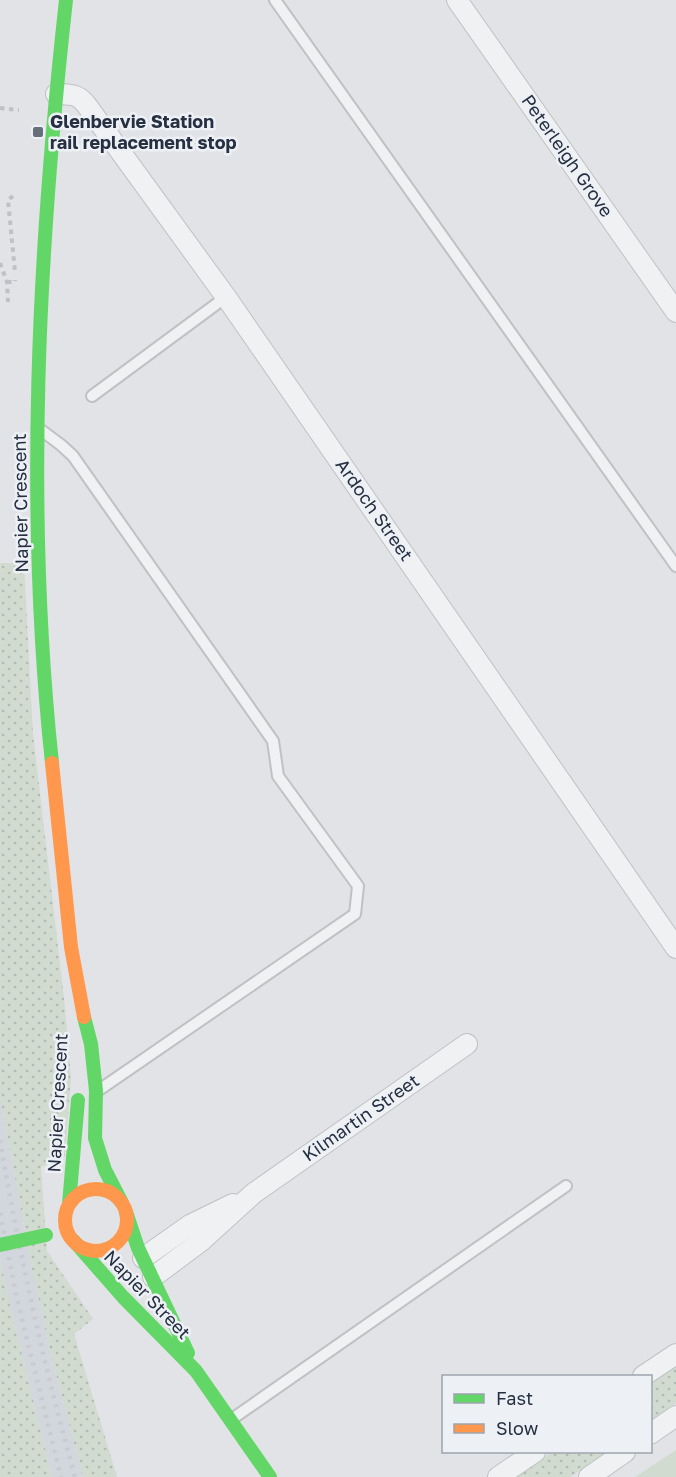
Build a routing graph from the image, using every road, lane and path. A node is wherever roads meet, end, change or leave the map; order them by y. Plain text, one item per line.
1 (66, 0) edge
2 (274, 0) edge
3 (457, 0) edge
4 (56, 94) junction
5 (0, 108) edge
6 (19, 110) dead end
7 (14, 196) dead end
8 (0, 263) edge
9 (7, 282) junction
10 (226, 297) junction
11 (8, 302) dead end
12 (676, 312) edge
13 (92, 396) dead end
14 (37, 427) junction
15 (676, 566) edge
16 (676, 948) edge
17 (81, 1005) junction
18 (467, 1044) dead end
19 (79, 1057) dead end
20 (78, 1090) dead end
21 (96, 1091) junction
22 (566, 1186) dead end
23 (68, 1206) junction
24 (124, 1207) junction
25 (49, 1217) dead end
26 (73, 1240) junction
27 (0, 1245) edge
28 (137, 1280) junction
29 (676, 1354) edge
30 (196, 1371) junction
31 (646, 1375) edge
32 (676, 1416) edge
33 (230, 1420) junction
34 (652, 1433) edge
35 (534, 1453) edge
36 (624, 1453) edge
37 (270, 1477) edge
38 (498, 1477) edge
39 (589, 1477) edge

1 - 4 street, Napier Crescent
2 - 15 lane
3 - 12 street, Peterleigh Grove
4 - 10 street, Ardoch Street
4 - 14 street, Napier Crescent
5 - 6 path
7 - 9 path
8 - 9 path
9 - 11 path
10 - 13 lane
10 - 16 street, Ardoch Street
14 - 17 street, Napier Crescent
14 - 21 lane
17 - 19 street, Napier Crescent
17 - 21 street, Napier Crescent
18 - 28 street, Kilmartin Street
20 - 23 street, Napier Crescent
21 - 24 street, Napier Crescent
22 - 33 lane
23 - 24 street
23 - 25 street
23 - 26 street, Napier Crescent
24 - 26 street
24 - 28 street, Napier Street
26 - 27 street, bridge
26 - 28 street, Napier Street
28 - 30 street, Napier Street
28 - 30 street, Napier Street
29 - 31 street
30 - 33 street, Napier Street
32 - 34 street
33 - 37 street, Napier Street
35 - 38 street
36 - 39 street

